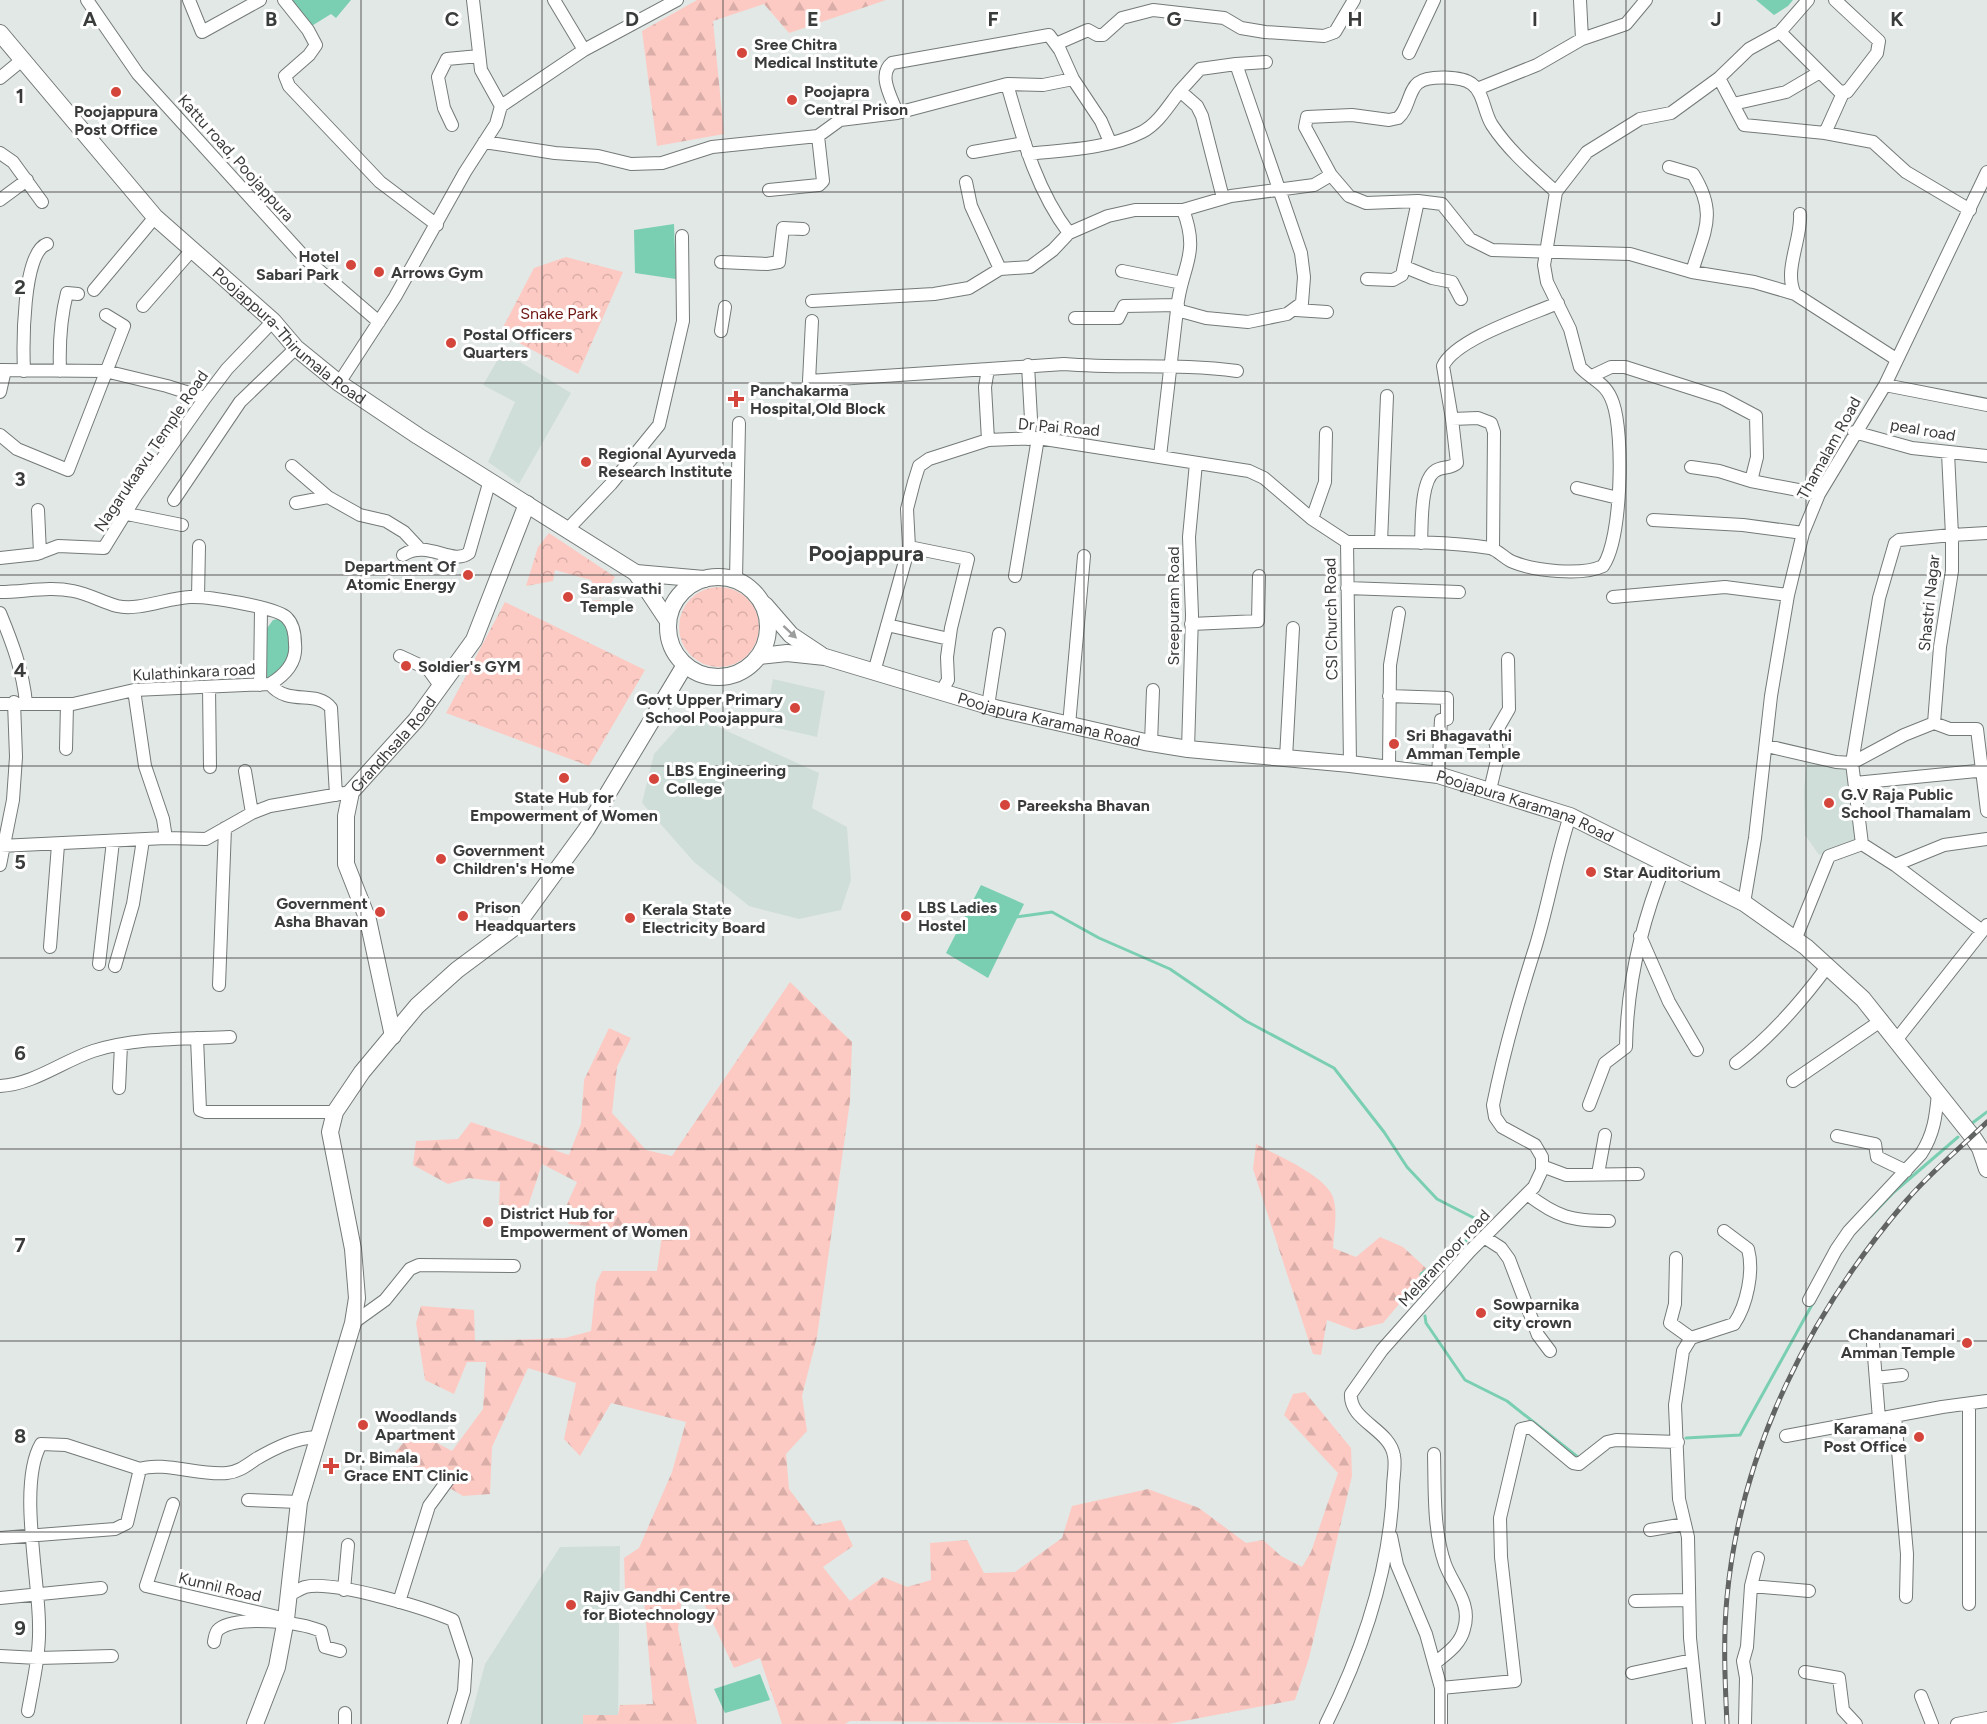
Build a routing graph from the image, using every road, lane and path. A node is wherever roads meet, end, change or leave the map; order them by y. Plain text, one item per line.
1 (87, 0) edge
2 (189, 0) edge
3 (260, 0) edge
4 (284, 0) edge
5 (473, 0) edge
6 (554, 0) edge
7 (677, 0) edge
8 (1354, 0) edge
9 (1434, 0) edge
10 (1580, 0) edge
11 (1646, 0) edge
12 (1808, 0) edge
13 (1835, 0) edge
14 (1780, 32) junction
15 (0, 33) edge
16 (1582, 39) junction
17 (1056, 44) junction
18 (584, 50) junction
19 (1409, 54) dead end
20 (479, 56) junction
21 (22, 60) junction
22 (1266, 62) dead end
23 (1236, 64) junction
24 (1820, 72) junction
25 (0, 78) edge
26 (1719, 78) junction
27 (1073, 79) junction
28 (1007, 84) junction
29 (1477, 88) junction
30 (1180, 91) junction
31 (1843, 93) junction
32 (1733, 104) junction
33 (501, 106) junction
34 (897, 113) junction
35 (452, 125) dead end
36 (1825, 133) junction
37 (818, 136) junction
38 (484, 142) junction
39 (1110, 142) junction
40 (1026, 148) junction
41 (973, 152) dead end
42 (0, 153) edge
43 (1670, 167) dead end
44 (1987, 172) edge
45 (1331, 175) junction
46 (27, 180) junction
47 (966, 182) dead end
48 (1279, 189) junction
49 (769, 190) dead end
50 (1556, 192) junction
51 (1223, 198) junction
52 (0, 200) edge
53 (1418, 201) junction
54 (42, 202) dead end
55 (1183, 210) junction
56 (1970, 210) junction
57 (1800, 214) dead end
58 (154, 217) junction
59 (437, 225) junction
60 (803, 229) dead end
61 (1069, 233) junction
62 (682, 236) dead end
63 (47, 244) dead end
64 (191, 251) junction
65 (1545, 252) junction
66 (721, 262) dead end
67 (1405, 267) junction
68 (1000, 269) junction
69 (1122, 272) dead end
70 (1692, 272) junction
71 (1367, 279) dead end
72 (1182, 283) junction
73 (94, 290) dead end
74 (78, 294) dead end
75 (1795, 294) junction
76 (1461, 299) dead end
77 (812, 301) dead end
78 (1558, 303) junction
79 (143, 306) dead end
80 (725, 307) dead end
81 (1178, 308) junction
82 (1296, 310) junction
83 (1327, 312) dead end
84 (106, 315) dead end
85 (1075, 318) dead end
86 (273, 321) junction
87 (812, 321) dead end
88 (379, 322) junction
89 (721, 331) dead end
90 (296, 348) junction
91 (1896, 359) junction
92 (1171, 365) junction
93 (1028, 366) junction
94 (988, 369) junction
95 (2, 370) edge
96 (24, 371) junction
97 (60, 371) junction
98 (105, 371) junction
99 (1237, 371) dead end
100 (1592, 376) junction
101 (339, 383) junction
102 (1885, 385) junction
103 (0, 392) edge
104 (1387, 396) dead end
105 (205, 398) junction
106 (1987, 405) edge
107 (1452, 419) junction
108 (739, 423) dead end
109 (1854, 432) junction
110 (1326, 433) dead end
111 (0, 435) edge
112 (1033, 438) junction
113 (988, 440) junction
114 (1948, 453) junction
115 (1160, 456) junction
116 (1987, 456) edge
117 (1196, 463) junction
118 (292, 466) dead end
119 (1691, 467) dead end
120 (490, 480) junction
121 (1751, 480) junction
122 (1577, 488) dead end
123 (1819, 494) junction
124 (328, 497) junction
125 (1618, 498) junction
126 (174, 500) dead end
127 (296, 503) dead end
128 (527, 504) junction
129 (38, 510) dead end
130 (127, 514) junction
131 (1312, 519) junction
132 (1653, 520) dead end
133 (182, 525) dead end
134 (568, 530) junction
135 (1803, 533) junction
136 (1987, 533) edge
137 (1952, 535) junction
138 (1347, 542) junction
139 (1381, 542) junction
140 (1421, 543) junction
141 (199, 546) dead end
142 (418, 547) junction
143 (909, 547) junction
144 (1493, 549) junction
145 (40, 553) junction
146 (403, 555) dead end
147 (1084, 556) dead end
148 (0, 558) edge
149 (636, 573) junction
150 (1015, 576) dead end
151 (1259, 576) dead end
152 (704, 579) junction
153 (736, 580) junction
154 (1347, 588) junction
155 (0, 592) edge
156 (1459, 592) dead end
157 (1788, 595) junction
158 (198, 597) junction
159 (1613, 597) dead end
160 (760, 600) junction
161 (261, 608) junction
162 (0, 613) edge
163 (1399, 613) dead end
164 (669, 621) junction
165 (1191, 624) junction
166 (887, 625) junction
167 (1293, 628) dead end
168 (999, 634) dead end
169 (949, 639) junction
170 (400, 656) dead end
171 (760, 656) junction
172 (825, 657) junction
173 (1508, 659) dead end
174 (686, 665) junction
175 (874, 672) junction
176 (265, 685) junction
177 (209, 687) junction
178 (441, 687) junction
179 (134, 690) junction
180 (1153, 690) dead end
181 (941, 692) junction
182 (1389, 696) junction
183 (20, 703) junction
184 (0, 704) edge
185 (66, 704) junction
186 (988, 706) junction
187 (1934, 723) junction
188 (1069, 725) junction
189 (1151, 743) junction
190 (1767, 746) junction
191 (66, 749) dead end
192 (1188, 749) junction
193 (1286, 759) junction
194 (1852, 763) junction
195 (1350, 764) junction
196 (210, 767) dead end
197 (1389, 768) junction
198 (1983, 769) edge
199 (245, 771) dead end
200 (1438, 776) junction
201 (1855, 783) junction
202 (1490, 790) junction
203 (344, 794) junction
204 (1987, 811) edge
205 (252, 813) junction
206 (1570, 816) junction
207 (225, 828) junction
208 (166, 838) junction
209 (1987, 839) edge
210 (143, 840) junction
211 (113, 841) junction
212 (1862, 844) junction
213 (58, 845) junction
214 (1, 846) edge
215 (1666, 862) junction
216 (0, 865) edge
217 (1895, 865) junction
218 (1743, 903) junction
219 (1984, 928) edge
220 (1640, 934) junction
221 (1795, 940) junction
222 (50, 947) dead end
223 (99, 964) dead end
224 (115, 966) dead end
225 (1827, 967) junction
226 (219, 985) dead end
227 (1882, 1020) junction
228 (393, 1036) junction
229 (230, 1037) dead end
230 (197, 1038) junction
231 (1897, 1039) junction
232 (121, 1045) junction
233 (1697, 1050) dead end
234 (1736, 1063) dead end
235 (1793, 1081) dead end
236 (0, 1086) edge
237 (119, 1088) dead end
238 (1938, 1093) junction
239 (1589, 1105) dead end
240 (335, 1112) junction
241 (1605, 1135) dead end
242 (1837, 1136) dead end
243 (1984, 1150) edge
244 (1542, 1166) junction
245 (1987, 1169) edge
246 (1906, 1171) junction
247 (1598, 1174) junction
248 (1638, 1174) dead end
249 (1527, 1194) junction
250 (1608, 1221) dead end
251 (1724, 1231) dead end
252 (1484, 1237) junction
253 (1676, 1257) dead end
254 (514, 1266) dead end
255 (1809, 1300) dead end
256 (353, 1323) junction
257 (1691, 1338) junction
258 (1873, 1343) dead end
259 (1550, 1351) dead end
260 (1902, 1375) dead end
261 (1876, 1378) junction
262 (1987, 1401) edge
263 (1969, 1404) junction
264 (1895, 1416) junction
265 (1879, 1419) junction
266 (1786, 1436) dead end
267 (317, 1437) junction
268 (1678, 1442) junction
269 (1434, 1454) dead end
270 (140, 1469) junction
271 (448, 1480) dead end
272 (248, 1500) dead end
273 (299, 1502) junction
274 (173, 1504) dead end
275 (1685, 1524) junction
276 (1650, 1530) dead end
277 (1390, 1531) junction
278 (32, 1535) junction
279 (0, 1538) edge
280 (348, 1545) dead end
281 (1758, 1558) dead end
282 (1751, 1586) junction
283 (101, 1588) dead end
284 (344, 1590) junction
285 (1809, 1591) dead end
286 (39, 1596) junction
287 (288, 1596) junction
288 (0, 1598) edge
289 (1906, 1598) dead end
290 (1635, 1600) dead end
291 (1689, 1600) junction
292 (399, 1602) junction
293 (1969, 1604) dead end
294 (286, 1621) junction
295 (214, 1642) dead end
296 (340, 1651) dead end
297 (0, 1656) edge
298 (112, 1656) dead end
299 (38, 1658) junction
300 (1692, 1660) junction
301 (1435, 1664) junction
302 (1805, 1672) dead end
303 (1632, 1673) dead end
304 (1442, 1688) junction
305 (1921, 1696) dead end
306 (28, 1711) dead end
307 (1987, 1718) edge
308 (255, 1724) edge
309 (454, 1724) edge
310 (1326, 1724) edge
311 (1441, 1724) edge
312 (1699, 1724) edge
313 (1745, 1724) edge
314 (1857, 1724) edge
315 (1932, 1724) edge
316 (1957, 1724) edge

1 - 88 street, Kattu road, Poojappura
2 - 3 street
4 - 59 street
5 - 20 street
6 - 18 street
7 - 18 street
8 - 17 street
9 - 19 street
10 - 16 street
11 - 16 street
12 - 14 street
13 - 31 street
14 - 24 street
14 - 26 street
15 - 21 main road, Poojappura-Thirumala Road
16 - 29 street
17 - 27 street
17 - 34 street
18 - 33 street
20 - 33 street
20 - 35 street
21 - 25 street
21 - 58 main road, Poojappura-Thirumala Road
22 - 23 street
23 - 30 street
23 - 48 street
24 - 31 street
24 - 32 street
26 - 32 street
26 - 50 street
27 - 28 street
27 - 39 street
28 - 34 street
28 - 40 street
29 - 45 street
29 - 50 street
30 - 39 street
30 - 51 street
31 - 36 street
32 - 36 street
33 - 38 street
34 - 37 street
36 - 56 street
37 - 38 street
37 - 49 street
38 - 59 street
39 - 40 street
40 - 41 street
40 - 61 street
42 - 46 street
43 - 70 street
44 - 56 street, Thamalam Road
45 - 48 street
45 - 53 street
46 - 52 street
46 - 54 street
47 - 68 street
48 - 51 street
48 - 82 street
50 - 65 street
51 - 55 street
53 - 65 street
53 - 67 street
55 - 61 street
55 - 72 street
56 - 91 street, Thamalam Road
57 - 75 street
58 - 64 main road, Poojappura-Thirumala Road
58 - 73 street
59 - 88 street
60 - 66 street
61 - 68 street
62 - 134 street
63 - 96 street
64 - 79 street
64 - 86 main road, Poojappura-Thirumala Road
65 - 70 street
65 - 78 street
67 - 71 street
67 - 76 street
68 - 77 street
69 - 72 street
70 - 75 street
72 - 81 street
74 - 97 street
75 - 91 street
78 - 100 street
78 - 107 street
80 - 89 street
81 - 82 street
81 - 85 street
81 - 92 street
82 - 83 street
84 - 98 street
86 - 90 main road, Poojappura-Thirumala Road
86 - 105 street, Nagarukaavu Temple Road
87 - 94 street
88 - 101 street
90 - 101 main road, Poojappura-Thirumala Road
90 - 126 street
91 - 102 street, Thamalam Road
92 - 93 street
92 - 99 street
92 - 115 street
93 - 94 street
93 - 112 street
94 - 113 street
95 - 96 street
95 - 103 street
96 - 97 street
97 - 98 street
98 - 105 street
98 - 111 street
100 - 121 street
100 - 125 street
101 - 120 main road, Poojappura-Thirumala Road
102 - 106 street
102 - 109 street, Thamalam Road
104 - 139 street
105 - 130 street, Nagarukaavu Temple Road
107 - 140 street
107 - 144 street
108 - 153 street
109 - 114 street, peal road
109 - 123 street, Thamalam Road
110 - 131 street
112 - 113 street, Dr Pai Road
112 - 115 street, Dr Pai Road
112 - 150 street
113 - 143 street, Dr Pai Road
114 - 116 street, peal road
114 - 137 street
115 - 117 street, Dr Pai Road
117 - 131 street, CSI Church Road
117 - 165 street, Sreepuram Road
118 - 124 street
119 - 121 street
120 - 128 main road, Poojappura-Thirumala Road
120 - 142 street
121 - 123 street
122 - 125 street
123 - 135 street, Thamalam Road
124 - 127 street
124 - 142 street
125 - 144 street
128 - 134 main road, Poojappura-Thirumala Road
128 - 178 main road, Grandhsala Road
129 - 145 street
130 - 133 street
130 - 145 street, Nagarukaavu Temple Road
131 - 138 street, CSI Church Road
132 - 135 street
134 - 149 main road, Poojappura-Thirumala Road
135 - 157 street, Thamalam Road
136 - 137 street
137 - 187 street, Shastri Nagar
137 - 194 street, Shastri Nagar
138 - 139 street
138 - 154 street, CSI Church Road
139 - 140 street
140 - 144 street
141 - 158 street
142 - 146 street
143 - 166 street, Dr Pai Road
143 - 169 street
145 - 148 street, Nagarukaavu Temple Road
147 - 188 street
149 - 152 main road
149 - 164 main road
151 - 165 street
152 - 153 main road
152 - 164 main road
153 - 160 main road
154 - 156 street
154 - 195 street, CSI Church Road
155 - 158 street, Kulathinkara road
157 - 159 street
157 - 190 street, Thamalam Road
158 - 161 street, Kulathinkara road
160 - 171 main road
160 -> 172 main road
161 - 176 street
161 - 176 street, Kulathinkara road
162 - 183 street
163 - 182 street
164 - 174 main road
165 - 192 street, Sreepuram Road
166 - 169 street
166 - 175 street, Dr Pai Road
167 - 193 street
168 - 186 street
169 - 181 street
170 - 178 street
171 - 172 main road, Poojapura Karamana Road
171 - 174 main road
172 - 175 main road, Poojapura Karamana Road
173 - 202 street
174 - 228 main road
175 - 181 main road, Poojapura Karamana Road
176 - 177 street, Kulathinkara road
176 - 203 street
177 - 179 street, Kulathinkara road
177 - 196 street
178 - 203 main road, Grandhsala Road
179 - 185 street, Kulathinkara road
179 - 208 street
180 - 189 street
181 - 186 main road, Poojapura Karamana Road
182 - 197 street
182 - 200 street
183 - 184 street, Kulathinkara road
183 - 185 street, Kulathinkara road
183 - 214 street
185 - 191 street
186 - 188 main road, Poojapura Karamana Road
187 - 194 street
187 - 198 street
188 - 189 main road, Poojapura Karamana Road
189 - 192 main road, Poojapura Karamana Road
190 - 194 street
190 - 218 street, Thamalam Road
192 - 193 main road, Poojapura Karamana Road
193 - 195 main road, Poojapura Karamana Road
194 - 201 street, Shastri Nagar
195 - 197 main road, Poojapura Karamana Road
197 - 200 main road, Poojapura Karamana Road
198 - 201 street
198 - 204 street
199 - 205 street
200 - 202 main road, Poojapura Karamana Road
201 - 212 street, Shastri Nagar
202 - 206 main road, Poojapura Karamana Road
203 - 205 street
203 - 228 main road, Grandhsala Road
205 - 207 street
206 - 215 main road, Poojapura Karamana Road
206 - 244 street
207 - 208 street
207 - 226 street
208 - 210 street
209 - 217 street
210 - 211 street
210 - 224 street
211 - 213 street
211 - 223 street
212 - 217 street
212 - 221 street
213 - 214 street
213 - 222 street
214 - 216 street
215 - 218 main road, Poojapura Karamana Road
215 - 220 street
217 - 219 street
218 - 221 main road, Poojapura Karamana Road
219 - 231 street
220 - 233 street
220 - 239 street
221 - 225 main road, Poojapura Karamana Road
225 - 227 main road, Poojapura Karamana Road
225 - 234 street
227 - 231 main road, Poojapura Karamana Road
227 - 235 street
228 - 240 main road
229 - 230 street
230 - 232 street
230 - 240 street
231 - 238 main road, Poojapura Karamana Road
232 - 236 street
232 - 237 street
238 - 243 main road, Poojapura Karamana Road
238 - 246 street
240 - 256 main road
241 - 247 street
242 - 246 street
243 - 245 main road, Poojapura Karamana Road
244 - 247 street
244 - 249 street, Melarannoor road
246 - 255 street
247 - 248 street
249 - 250 street
249 - 252 street, Melarannoor road
251 - 257 street
252 - 259 street
252 - 277 street, Melarannoor road
253 - 257 street
254 - 256 street
256 - 267 main road
257 - 268 street
258 - 261 street
260 - 261 street
261 - 265 street
262 - 263 street
263 - 264 street
263 - 293 street
264 - 265 street
264 - 289 street
265 - 266 street
267 - 270 street
267 - 273 main road
268 - 275 street
268 - 304 street
269 - 301 street
270 - 278 street
270 - 278 street
271 - 292 street
272 - 273 street
273 - 287 main road
274 - 294 street, Kunnil Road
275 - 276 street
275 - 291 street
277 - 301 street
277 - 310 street, Melarannoor road
278 - 279 street
278 - 286 street
280 - 284 street
281 - 282 street
282 - 285 street
282 - 313 street
283 - 286 street
284 - 287 street
284 - 292 street
286 - 288 street
286 - 299 street
287 - 294 main road
290 - 291 street
291 - 300 street
292 - 309 street
294 - 295 street
294 - 296 street
294 - 308 main road
297 - 299 street
298 - 299 street
299 - 306 street
300 - 303 street
300 - 312 street
301 - 304 street
302 - 314 street
304 - 311 street
305 - 315 street
307 - 316 street

